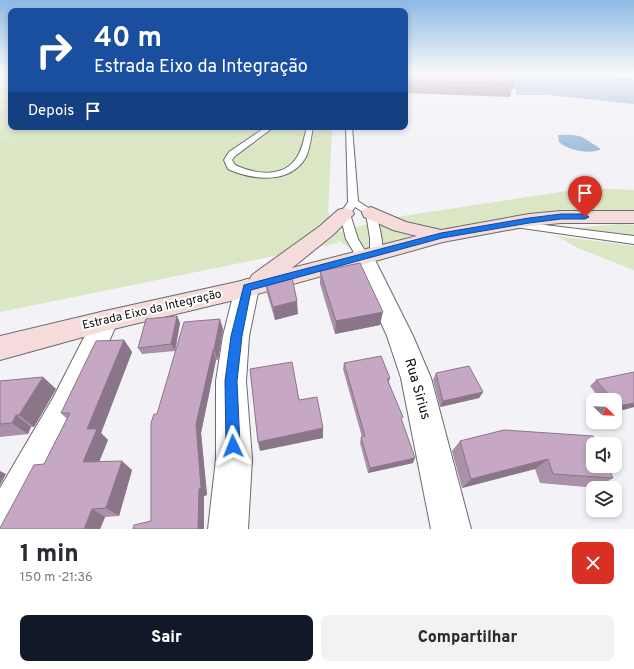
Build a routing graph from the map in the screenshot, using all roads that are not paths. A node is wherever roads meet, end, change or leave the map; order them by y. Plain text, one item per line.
1 (267, 130) edge
2 (309, 130) edge
3 (349, 130) edge
4 (349, 208) junction
5 (371, 213) junction
6 (634, 217) edge
7 (508, 224) junction
8 (441, 236) junction
9 (634, 240) edge
10 (369, 255) junction
11 (250, 287) junction
12 (105, 321) junction
13 (0, 348) edge
14 (0, 524) edge
15 (228, 529) edge
16 (451, 529) edge

1 - 2 lane
3 - 4 lane
4 - 5 lane
4 - 10 lane
4 - 11 main road
5 - 8 main road
5 - 10 lane
6 - 7 main road, Estrada Eixo da Integração
7 - 8 main road, Estrada Eixo da Integração
7 - 9 lane
8 - 10 main road, Estrada Eixo da Integração
10 - 11 main road, Estrada Eixo da Integração
10 - 16 street, Rua Sirius
11 - 12 main road, Estrada Eixo da Integração
11 - 15 street
12 - 13 main road, Estrada Eixo da Integração
12 - 14 street

